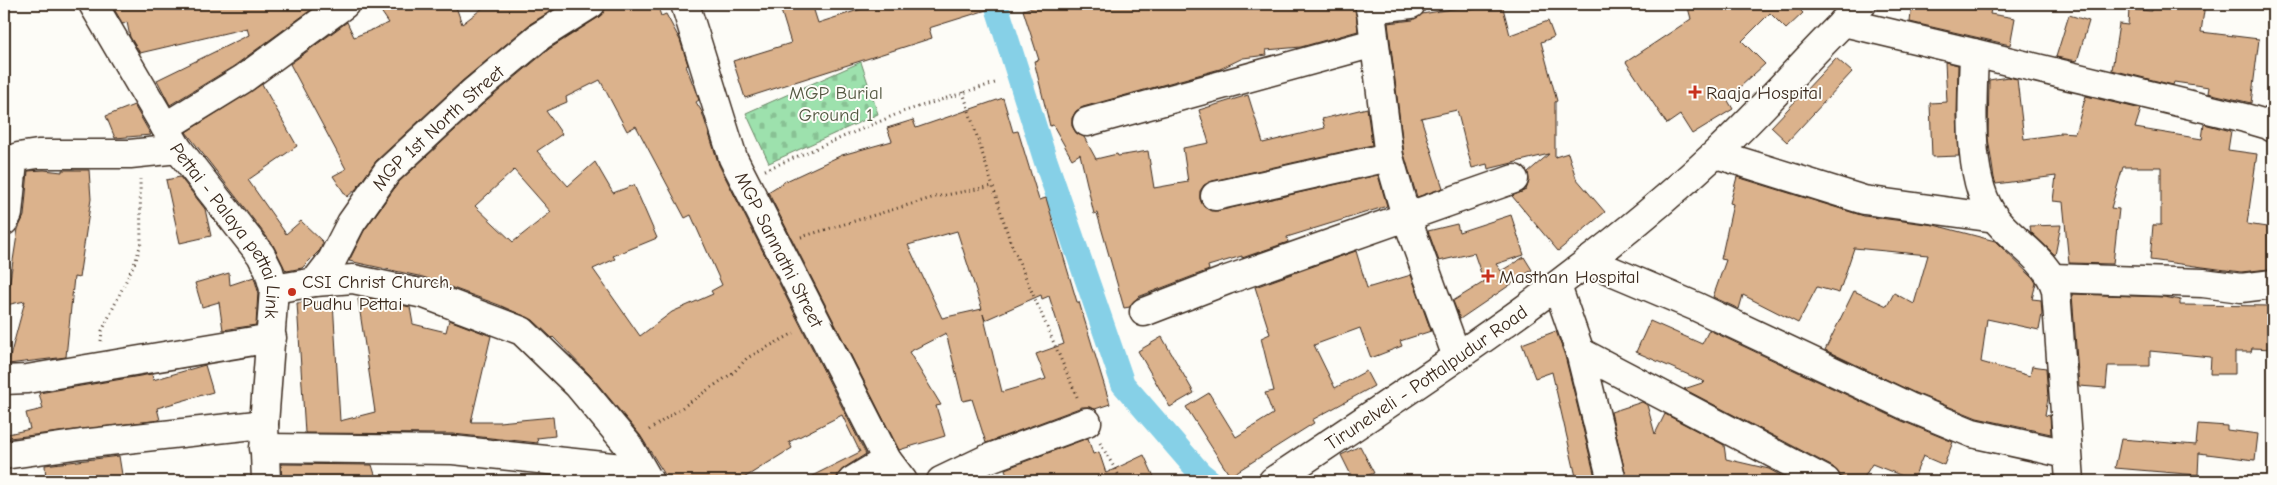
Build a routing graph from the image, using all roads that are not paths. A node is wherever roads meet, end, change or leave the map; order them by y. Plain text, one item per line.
1 (93, 4) edge
2 (345, 4) edge
3 (591, 4) edge
4 (685, 4) edge
5 (1411, 4) edge
6 (1370, 6) edge
7 (1852, 13) edge
8 (1374, 43) junction
9 (1974, 53) junction
10 (1087, 122) dead end
11 (2273, 128) edge
12 (171, 138) junction
13 (1716, 154) junction
14 (1389, 156) junction
15 (1514, 179) dead end
16 (1215, 196) dead end
17 (1406, 216) junction
18 (1995, 218) junction
19 (4, 221) edge
20 (1588, 261) junction
21 (2053, 278) junction
22 (315, 282) junction
23 (2273, 284) edge
24 (1557, 286) junction
25 (274, 289) junction
26 (1144, 312) dead end
27 (272, 338) junction
28 (1580, 352) junction
29 (1457, 357) junction
30 (4, 380) edge
31 (1087, 422) road end
32 (264, 436) junction
33 (2067, 454) junction
34 (4, 455) edge
35 (895, 471) edge
36 (645, 476) edge
37 (266, 481) edge
38 (852, 481) edge
39 (941, 481) edge
40 (1273, 481) edge
41 (1612, 481) edge
42 (1826, 481) edge
43 (2070, 481) edge

1 - 12 street, Pettai - Palaya pettai Link
2 - 12 street
3 - 22 street, MGP 1st North Street
4 - 35 street, MGP Sannathi Street
5 - 6 street
6 - 8 street
7 - 9 street
7 - 13 street, Tirunelveli - Pottalpudur Road
8 - 10 street
8 - 14 street
9 - 11 street
9 - 18 street
12 - 19 street
12 - 25 street, Pettai - Palaya pettai Link
13 - 18 street
13 - 20 street, Tirunelveli - Pottalpudur Road
14 - 16 street
14 - 17 street
15 - 17 street
17 - 26 street
17 - 29 street
18 - 21 street
20 - 24 street, Tirunelveli - Pottalpudur Road
20 - 33 street
21 - 23 street
21 - 33 street
22 - 25 street
22 - 36 street
24 - 28 street
24 - 29 street, Tirunelveli - Pottalpudur Road
25 - 27 street, Pettai - Palaya pettai Link
27 - 30 street
27 - 32 street, Pettai - Palaya pettai Link
28 - 41 street
28 - 42 street
29 - 40 street, Tirunelveli - Pottalpudur Road
31 - 39 street
32 - 34 street
32 - 36 street
32 - 37 street, Pettai - Palaya pettai Link
33 - 43 street
35 - 38 street

